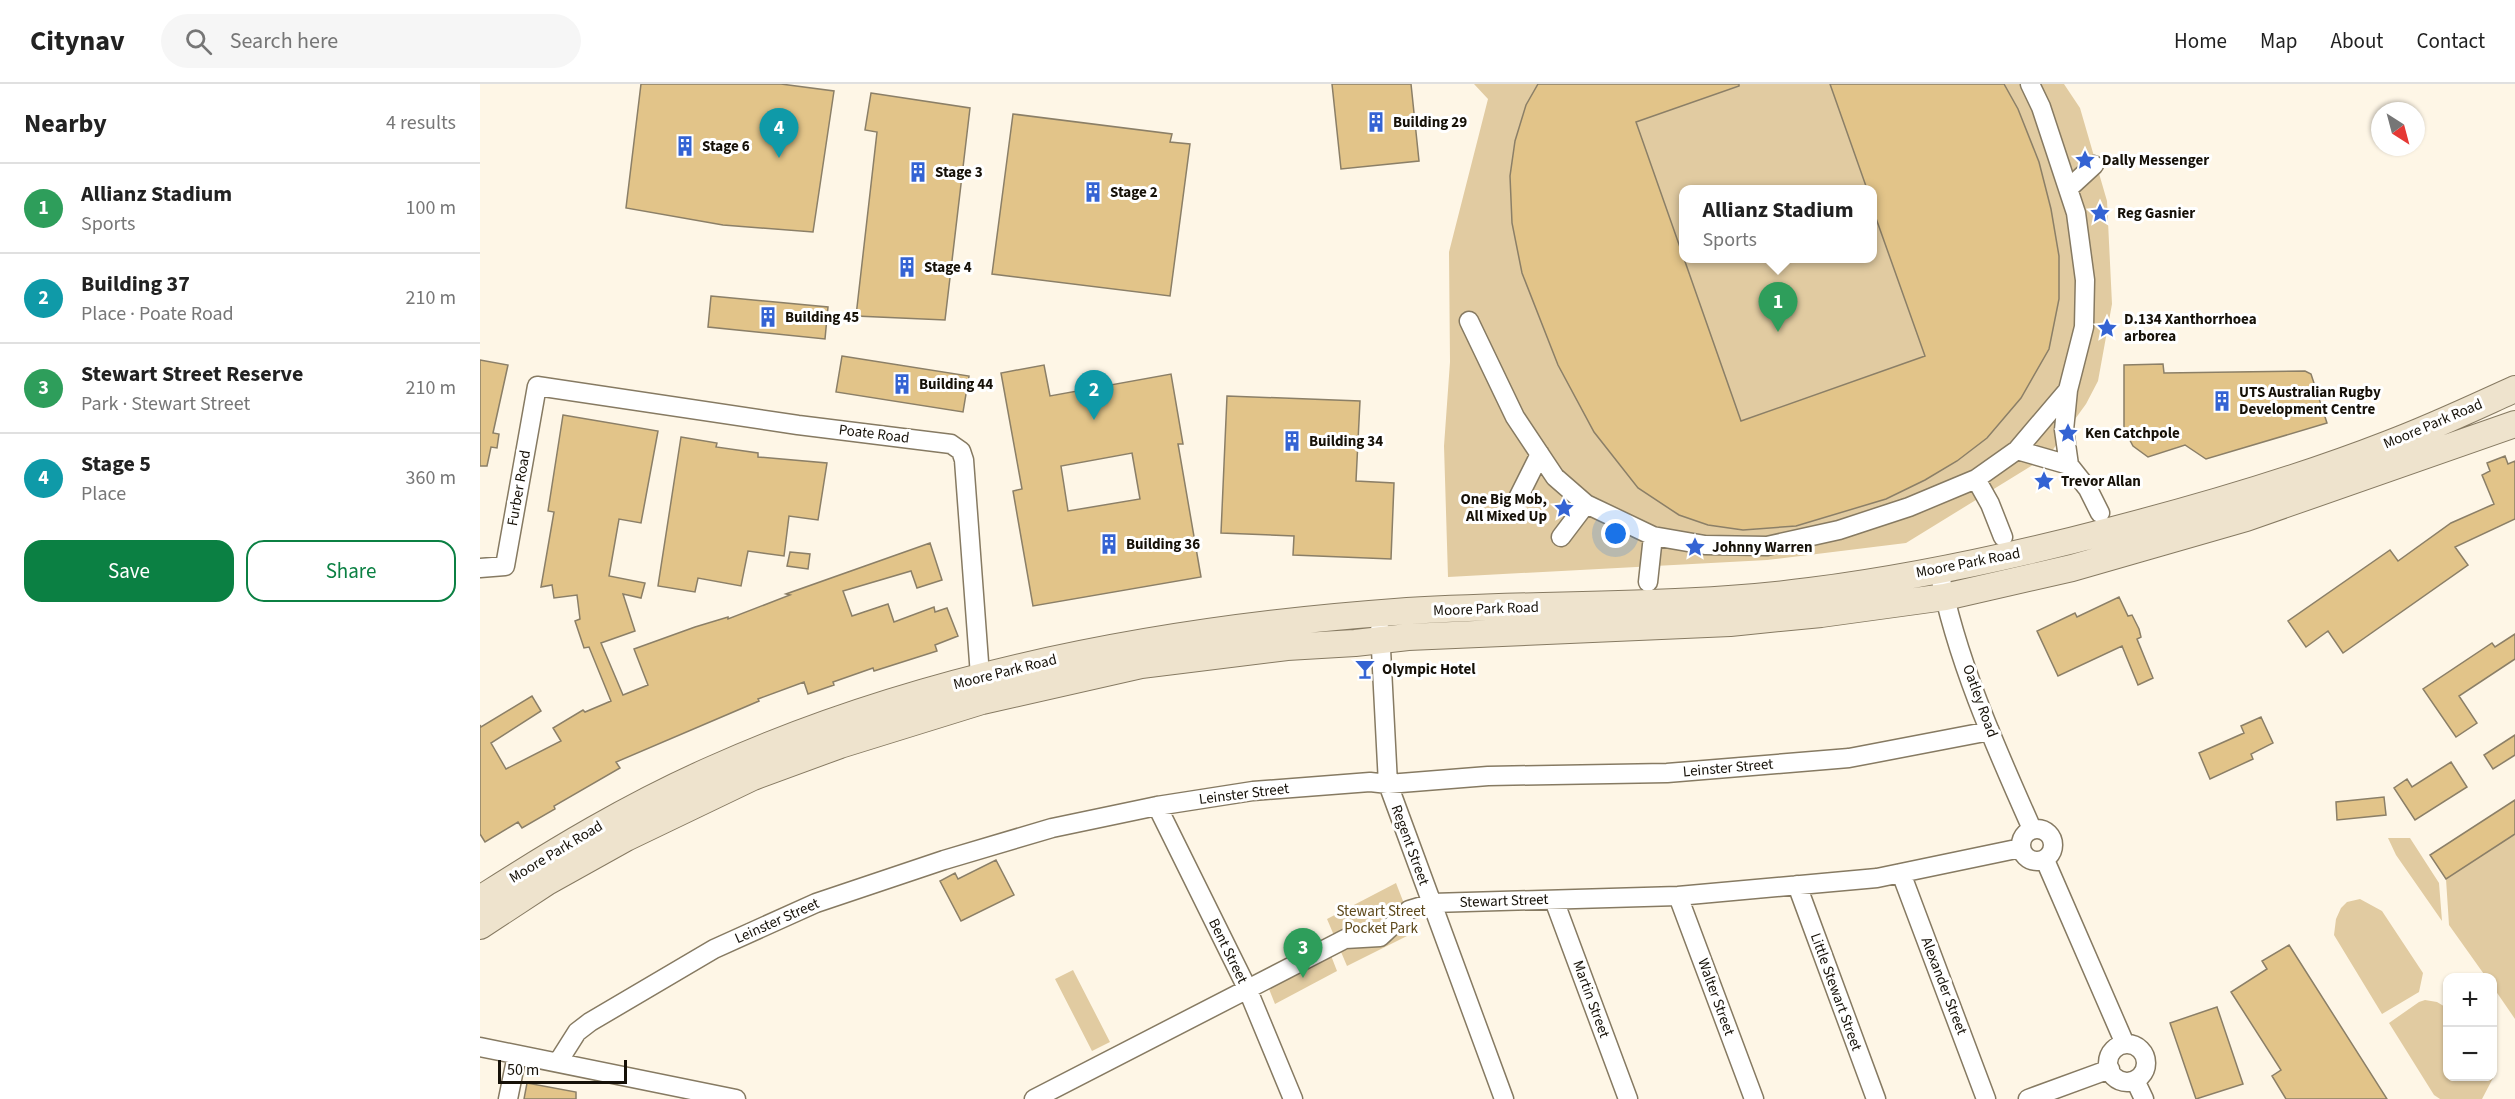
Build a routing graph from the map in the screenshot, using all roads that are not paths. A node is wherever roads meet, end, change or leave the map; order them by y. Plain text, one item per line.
1 (2030, 84) edge
2 (2094, 165) dead end
3 (2069, 188) junction
4 (1469, 321) dead end
5 (537, 386) joint
6 (2515, 389) edge
7 (2068, 390) junction
8 (2515, 417) edge
9 (2515, 423) edge
10 (2466, 442) junction
11 (2017, 450) junction
12 (1540, 454) junction
13 (2069, 465) junction
14 (1976, 479) junction
15 (2323, 480) junction
16 (1586, 504) junction
17 (1514, 506) dead end
18 (2100, 513) dead end
19 (1653, 536) junction
20 (1561, 537) dead end
21 (2003, 537) dead end
22 (480, 568) edge
23 (1939, 570) junction
24 (1648, 582) dead end
25 (1945, 597) junction
26 (1380, 614) junction
27 (1381, 640) junction
28 (981, 689) junction
29 (1990, 731) junction
30 (1388, 784) junction
31 (1157, 806) junction
32 (2032, 829) junction
33 (2020, 848) junction
34 (2045, 860) junction
35 (1902, 873) junction
36 (1797, 885) junction
37 (1678, 896) junction
38 (480, 898) edge
39 (1554, 900) junction
40 (1432, 903) junction
41 (480, 926) edge
42 (1247, 988) junction
43 (2125, 1044) junction
44 (480, 1047) edge
45 (517, 1055) junction
46 (558, 1062) junction
47 (2110, 1069) junction
48 (2135, 1080) junction
49 (508, 1099) edge
50 (736, 1099) edge
51 (1034, 1099) edge
52 (1293, 1099) edge
53 (1504, 1099) edge
54 (1628, 1099) edge
55 (1754, 1099) edge
56 (1876, 1099) edge
57 (1986, 1099) edge
58 (2028, 1099) edge
59 (2144, 1099) edge

1 - 3 street
2 - 3 street
3 - 7 street
4 - 12 street
5 - 22 street, Furber Road
5 - 28 street, Poate Road
6 - 15 main road, Moore Park Road
7 - 11 street
7 - 13 street
8 - 10 main road
9 - 10 main road, Moore Park Road
10 - 15 main road, Moore Park Road
11 - 13 street
11 - 14 street
12 - 16 street
12 - 17 street
13 - 18 street
14 - 19 street
14 - 21 street
15 - 23 main road, Moore Park Road
15 - 25 main road, Moore Park Road
16 - 19 street
16 - 20 street
19 - 24 street
23 - 25 street, Oatley Road
23 - 26 main road, Moore Park Road
25 - 27 main road, Moore Park Road
25 - 29 street, Oatley Road
26 - 27 street, Regent Street
26 - 28 main road, Moore Park Road
27 - 28 main road, Moore Park Road
27 - 30 street, Regent Street
28 - 38 main road, Moore Park Road
28 - 41 main road, Moore Park Road
29 - 30 street, Leinster Street
29 - 32 street, Oatley Road
30 - 31 street, Leinster Street
30 - 40 street, Regent Street
31 - 42 street, Bent Street
31 - 46 street, Leinster Street
32 - 33 street
32 - 34 street
33 - 34 street
33 - 35 street, Stewart Street
34 - 43 street
35 - 36 street, Stewart Street
35 - 57 street, Alexander Street
36 - 37 street, Stewart Street
36 - 56 street, Little Stewart Street
37 - 39 street, Stewart Street
37 - 55 street, Walter Street
39 - 40 street, Stewart Street
39 - 54 street, Martin Street
40 - 42 street, Stewart Street
40 - 53 street, Regent Street
42 - 51 street, Stewart Street
42 - 52 street, Bent Street
43 - 47 street
43 - 48 street
44 - 45 street
45 - 46 street
45 - 49 street
46 - 50 street
47 - 48 street
47 - 58 street
48 - 59 street

